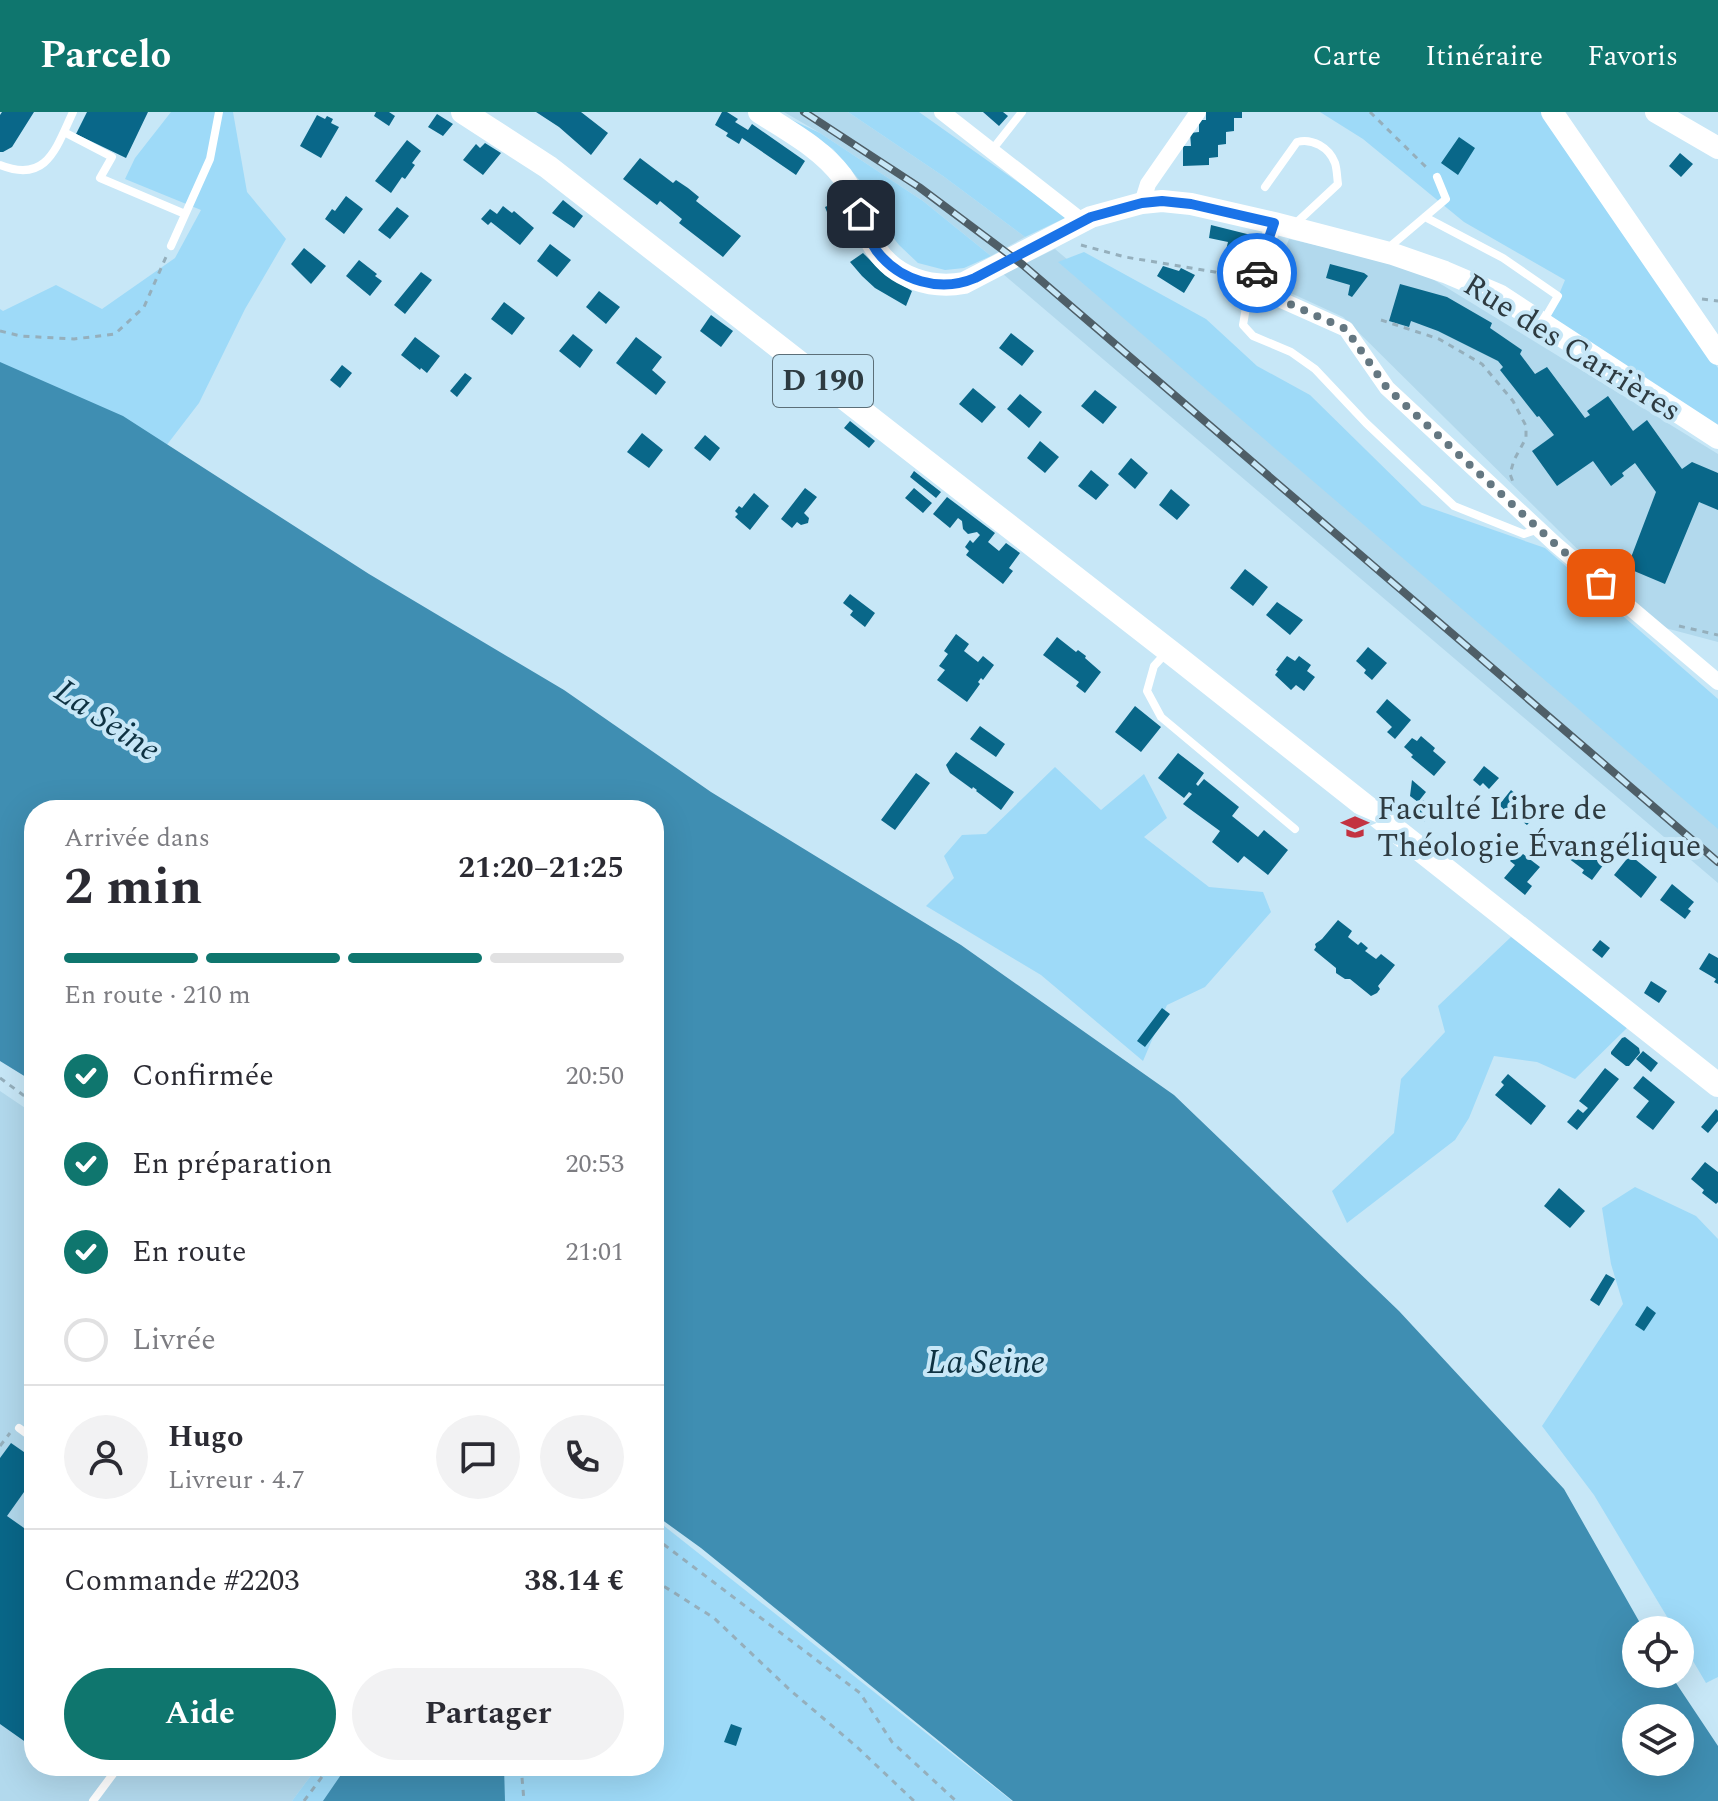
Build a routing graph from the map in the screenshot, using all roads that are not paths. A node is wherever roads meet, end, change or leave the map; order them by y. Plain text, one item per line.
1 (73, 112) edge
2 (219, 112) edge
3 (463, 112) edge
4 (759, 112) edge
5 (942, 112) edge
6 (1022, 112) edge
7 (1198, 112) edge
8 (1552, 112) edge
9 (1656, 112) edge
10 (64, 132) junction
11 (1718, 148) edge
12 (992, 150) junction
13 (0, 165) edge
14 (1437, 177) road end
15 (1265, 187) dead end
16 (1142, 203) junction
17 (185, 214) junction
18 (1425, 217) junction
19 (1083, 222) junction
20 (1283, 225) junction
21 (171, 246) road end
22 (1384, 252) junction
23 (1252, 287) junction
24 (1542, 324) junction
25 (1718, 354) edge
26 (1718, 438) edge
27 (1539, 529) junction
28 (1173, 654) junction
29 (1718, 682) edge
30 (1295, 829) dead end
31 (1718, 1085) edge
32 (19, 1428) dead end
33 (24, 1432) edge
34 (112, 1776) edge
35 (93, 1801) edge

1 - 10 lane
2 - 17 lane
3 - 28 main road, D 190
4 - 19 street, Rue des Carrières
5 - 12 street
6 - 12 lane
7 - 16 street
8 - 25 street
9 - 11 street
10 - 13 lane
10 - 17 lane
12 - 19 street
14 - 18 lane
15 - 20 lane
16 - 19 street, Rue des Carrières
16 - 20 street, Rue des Carrières
17 - 21 lane
18 - 22 lane
18 - 24 lane
20 - 22 street, Rue des Carrières
20 - 23 street
22 - 24 street, Rue des Carrières
23 - 27 street
23 - 27 lane
24 - 26 street, Rue des Carrières
27 - 29 street
28 - 30 lane
28 - 31 main road, D 190
32 - 33 lane
34 - 35 lane

